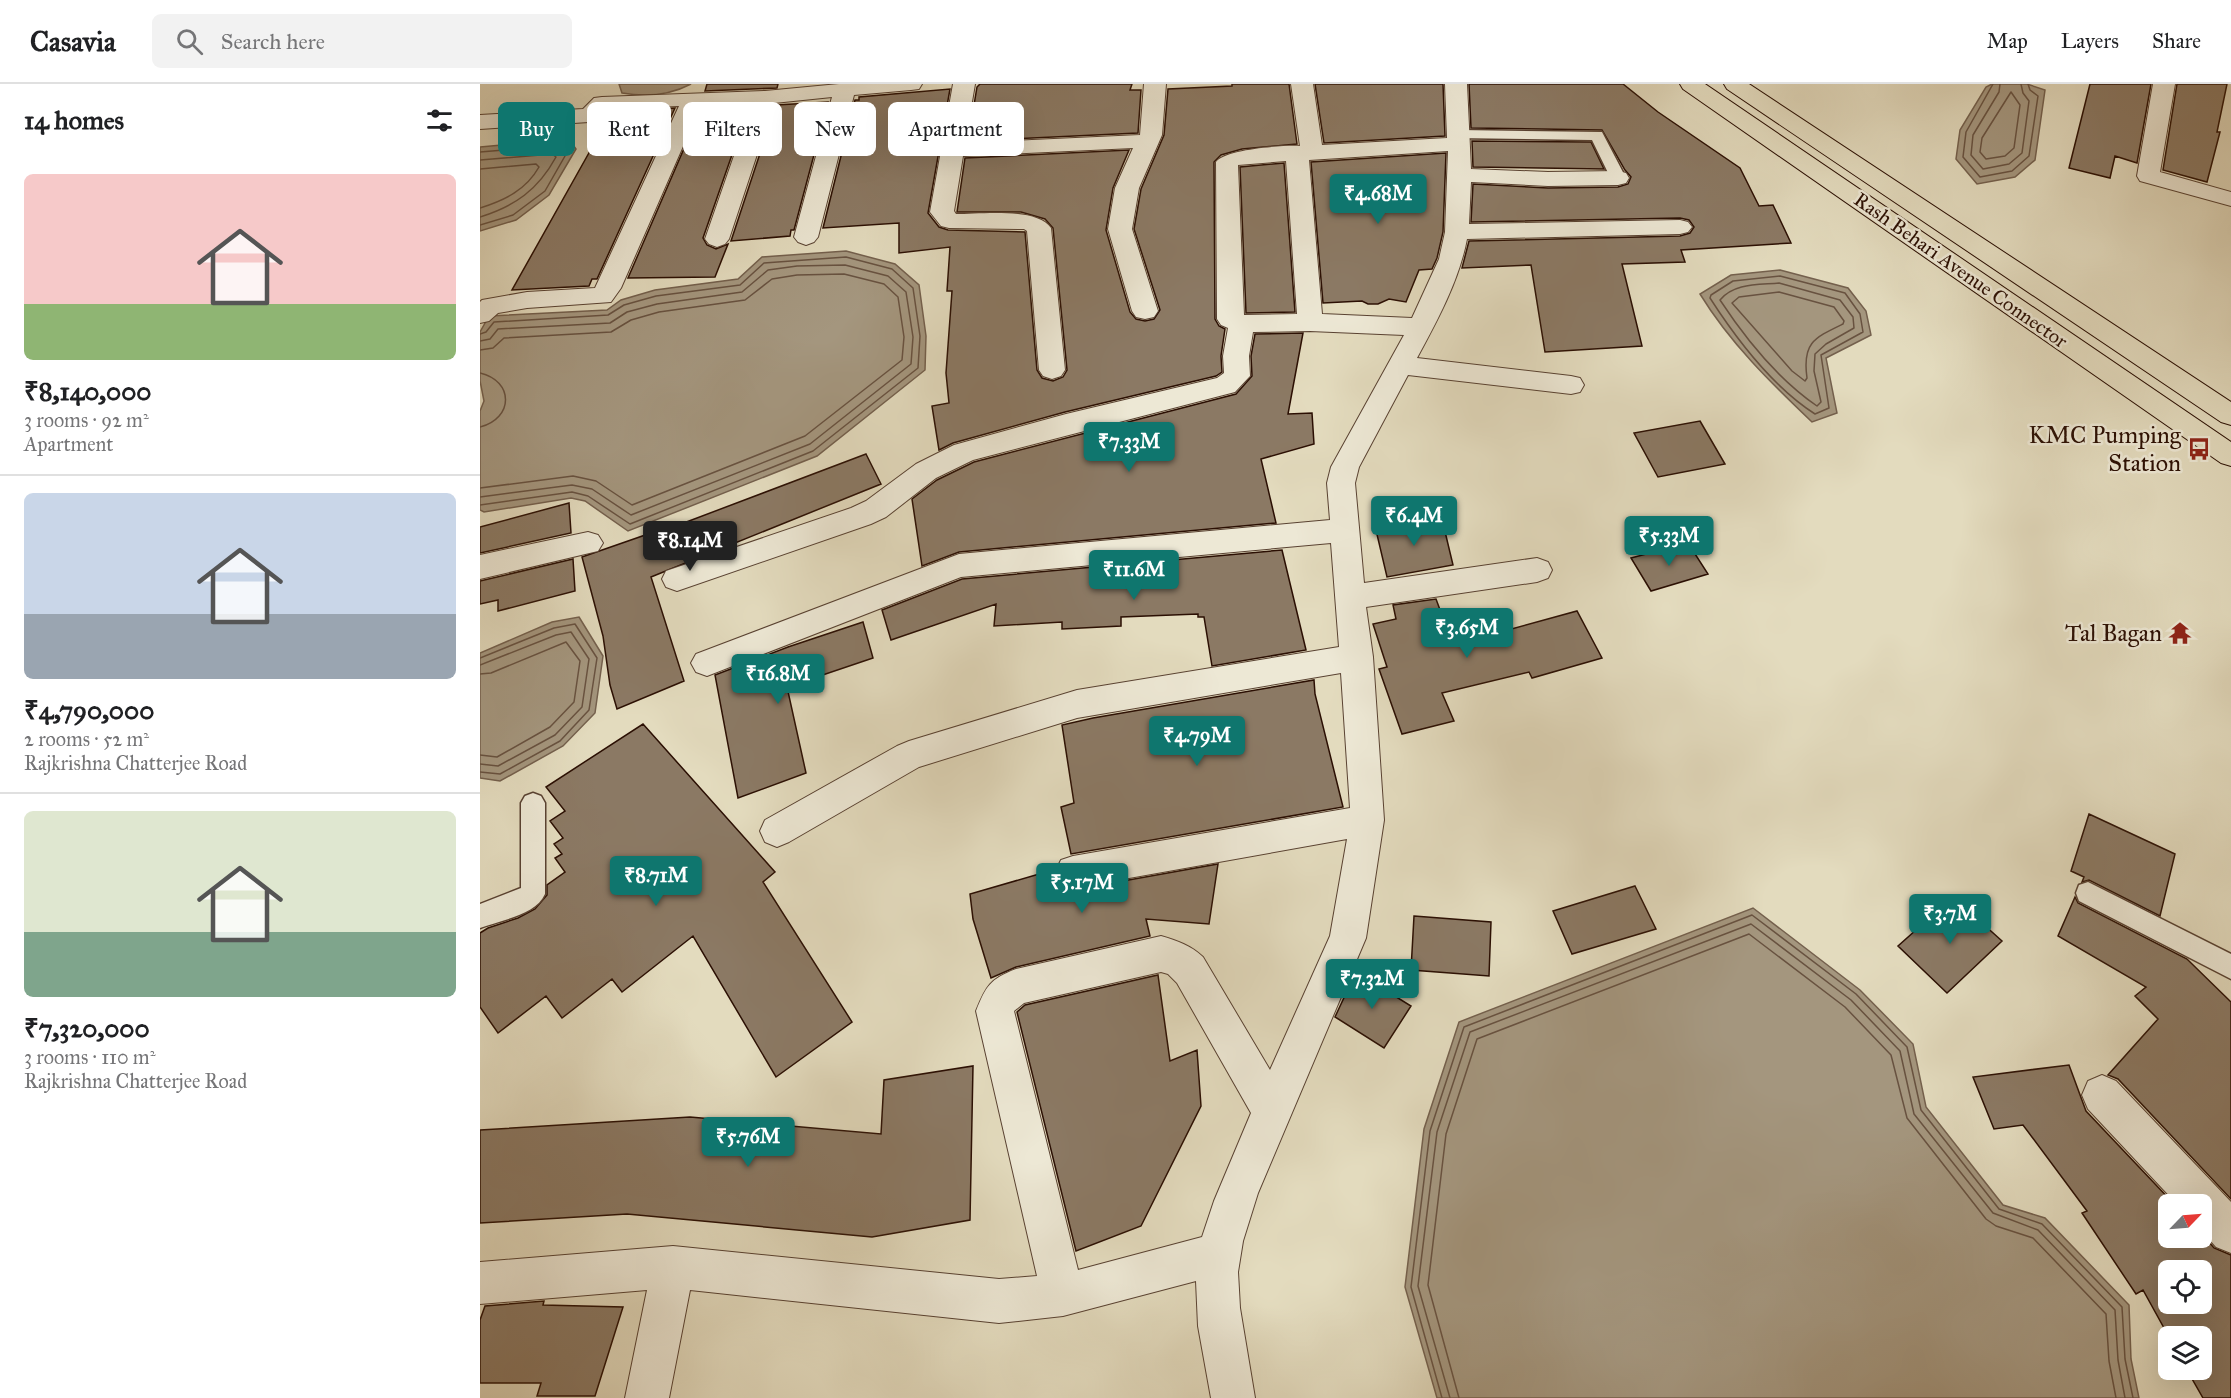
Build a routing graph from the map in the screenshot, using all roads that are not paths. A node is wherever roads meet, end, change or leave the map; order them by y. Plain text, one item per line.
1 (911, 84) edge
2 (964, 84) edge
3 (1155, 84) edge
4 (1302, 84) edge
5 (1456, 84) edge
6 (1690, 84) edge
7 (1735, 84) edge
8 (2164, 84) edge
9 (881, 85) edge
10 (845, 90) junction
11 (765, 97) junction
12 (693, 99) junction
13 (961, 102) edge
14 (480, 122) edge
15 (1147, 141) junction
16 (1024, 147) edge
17 (1459, 151) junction
18 (1305, 152) junction
19 (952, 156) edge
20 (1618, 178) joint
21 (2231, 200) edge
22 (1549, 205) junction
23 (1680, 227) dead end
24 (1457, 232) junction
25 (806, 237) dead end
26 (717, 239) dead end
27 (1145, 311) dead end
28 (480, 315) edge
29 (1310, 322) junction
30 (1241, 324) junction
31 (1421, 327) junction
32 (1400, 365) junction
33 (1052, 370) dead end
34 (1571, 385) dead end
35 (2231, 415) edge
36 (2231, 456) edge
37 (1346, 530) junction
38 (588, 543) dead end
39 (480, 567) edge
40 (1537, 570) dead end
41 (677, 579) dead end
42 (1352, 597) junction
43 (1357, 657) junction
44 (707, 663) dead end
45 (533, 803) dead end
46 (1366, 819) junction
47 (777, 831) dead end
48 (1073, 872) dead end
49 (2088, 893) dead end
50 (480, 916) edge
51 (2231, 968) edge
52 (2102, 1095) dead end
53 (1272, 1111) junction
54 (2231, 1232) edge
55 (1219, 1254) junction
56 (673, 1267) junction
57 (480, 1283) edge
58 (1062, 1295) junction
59 (647, 1398) edge
60 (1233, 1398) edge

1 - 9 street
2 - 13 street
3 - 15 street
4 - 18 street
5 - 17 street
6 - 36 main road, Rash Behari Avenue Connector
7 - 35 main road, Rash Behari Avenue Connector
8 - 21 street
9 - 10 street
10 - 11 street
10 - 25 street
11 - 12 street
11 - 26 street
12 - 14 street
12 - 28 street
15 - 16 street
15 - 27 street
17 - 18 street
17 - 20 lane
17 - 22 street
17 - 24 street
18 - 29 street
18 - 30 street
19 - 33 street
20 - 22 street
22 - 23 street
22 - 24 street
24 - 31 street
29 - 30 street
29 - 31 street
30 - 41 street
31 - 32 street
32 - 34 street
32 - 37 street
37 - 42 street
37 - 44 street
38 - 39 street
40 - 42 street
42 - 43 street
43 - 46 street
43 - 47 street
45 - 50 lane
46 - 48 street
46 - 53 street
49 - 51 lane
52 - 54 street
53 - 55 street
53 - 58 street
55 - 58 street
55 - 60 street
56 - 57 street
56 - 58 street
56 - 59 street

